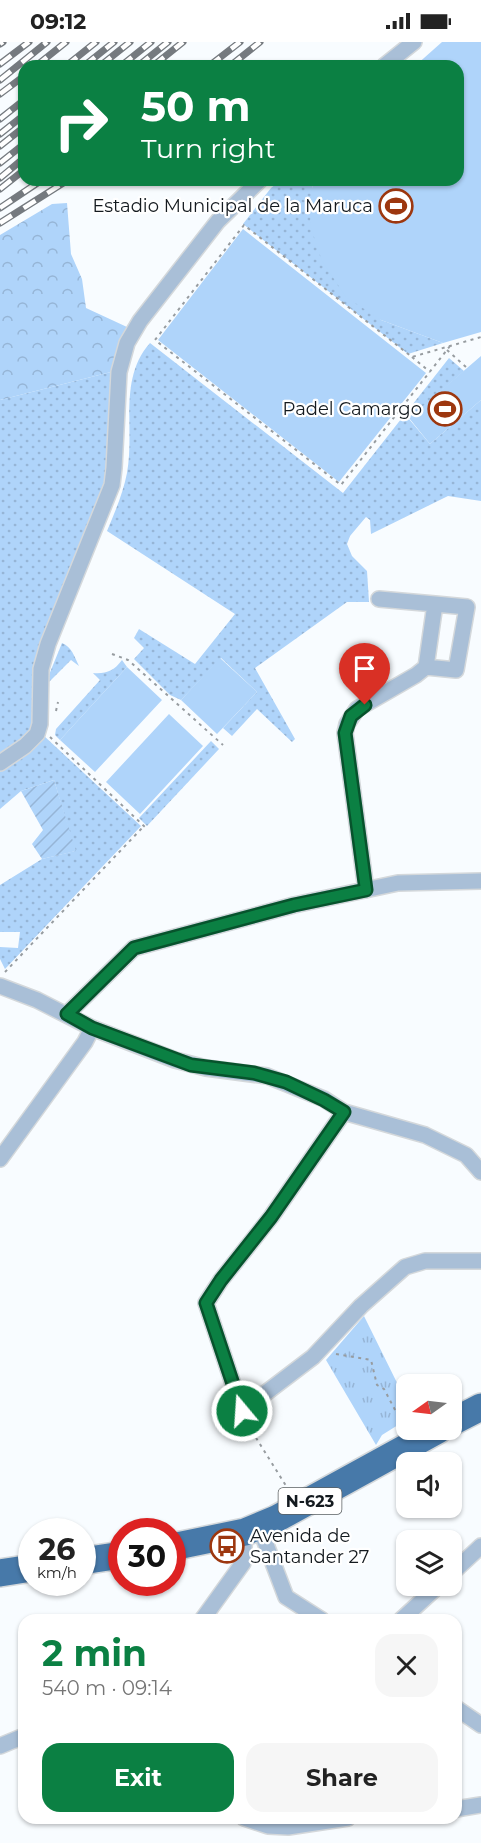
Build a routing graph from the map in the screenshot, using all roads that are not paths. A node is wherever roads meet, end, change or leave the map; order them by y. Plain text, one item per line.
1 (414, 42) edge
2 (392, 60) edge
3 (254, 186) edge
4 (379, 599) dead end
5 (435, 604) junction
6 (474, 607) edge
7 (426, 667) junction
8 (0, 763) edge
9 (481, 881) edge
10 (366, 890) junction
11 (0, 986) edge
12 (67, 1014) junction
13 (92, 1028) junction
14 (344, 1112) junction
15 (0, 1159) edge
16 (481, 1172) edge
17 (481, 1261) edge
18 (481, 1407) edge
19 (462, 1417) edge
20 (419, 1440) edge
21 (252, 1529) junction
22 (186, 1543) edge
23 (481, 1546) edge
24 (462, 1564) edge
25 (18, 1570) edge
26 (0, 1573) edge
27 (427, 1596) edge
28 (206, 1614) edge
29 (313, 1614) edge
30 (408, 1614) edge
31 (462, 1712) edge
32 (481, 1725) edge
33 (18, 1738) edge
34 (0, 1746) edge
35 (481, 1805) edge
36 (462, 1808) edge
37 (262, 1824) edge
38 (308, 1824) edge

1 - 2 street
3 - 8 street
4 - 5 street
5 - 6 street
5 - 7 street
6 - 7 street
7 - 10 street
9 - 10 street
10 - 12 street
11 - 12 street
12 - 13 street
13 - 14 street
13 - 15 street
14 - 16 street
14 - 17 street
18 - 19 highway
20 - 21 highway, N-623
21 - 22 highway, N-623
21 - 28 street
21 - 29 street
23 - 24 street
25 - 26 highway
27 - 30 street
31 - 32 street
33 - 34 street
35 - 36 street
37 - 38 street

